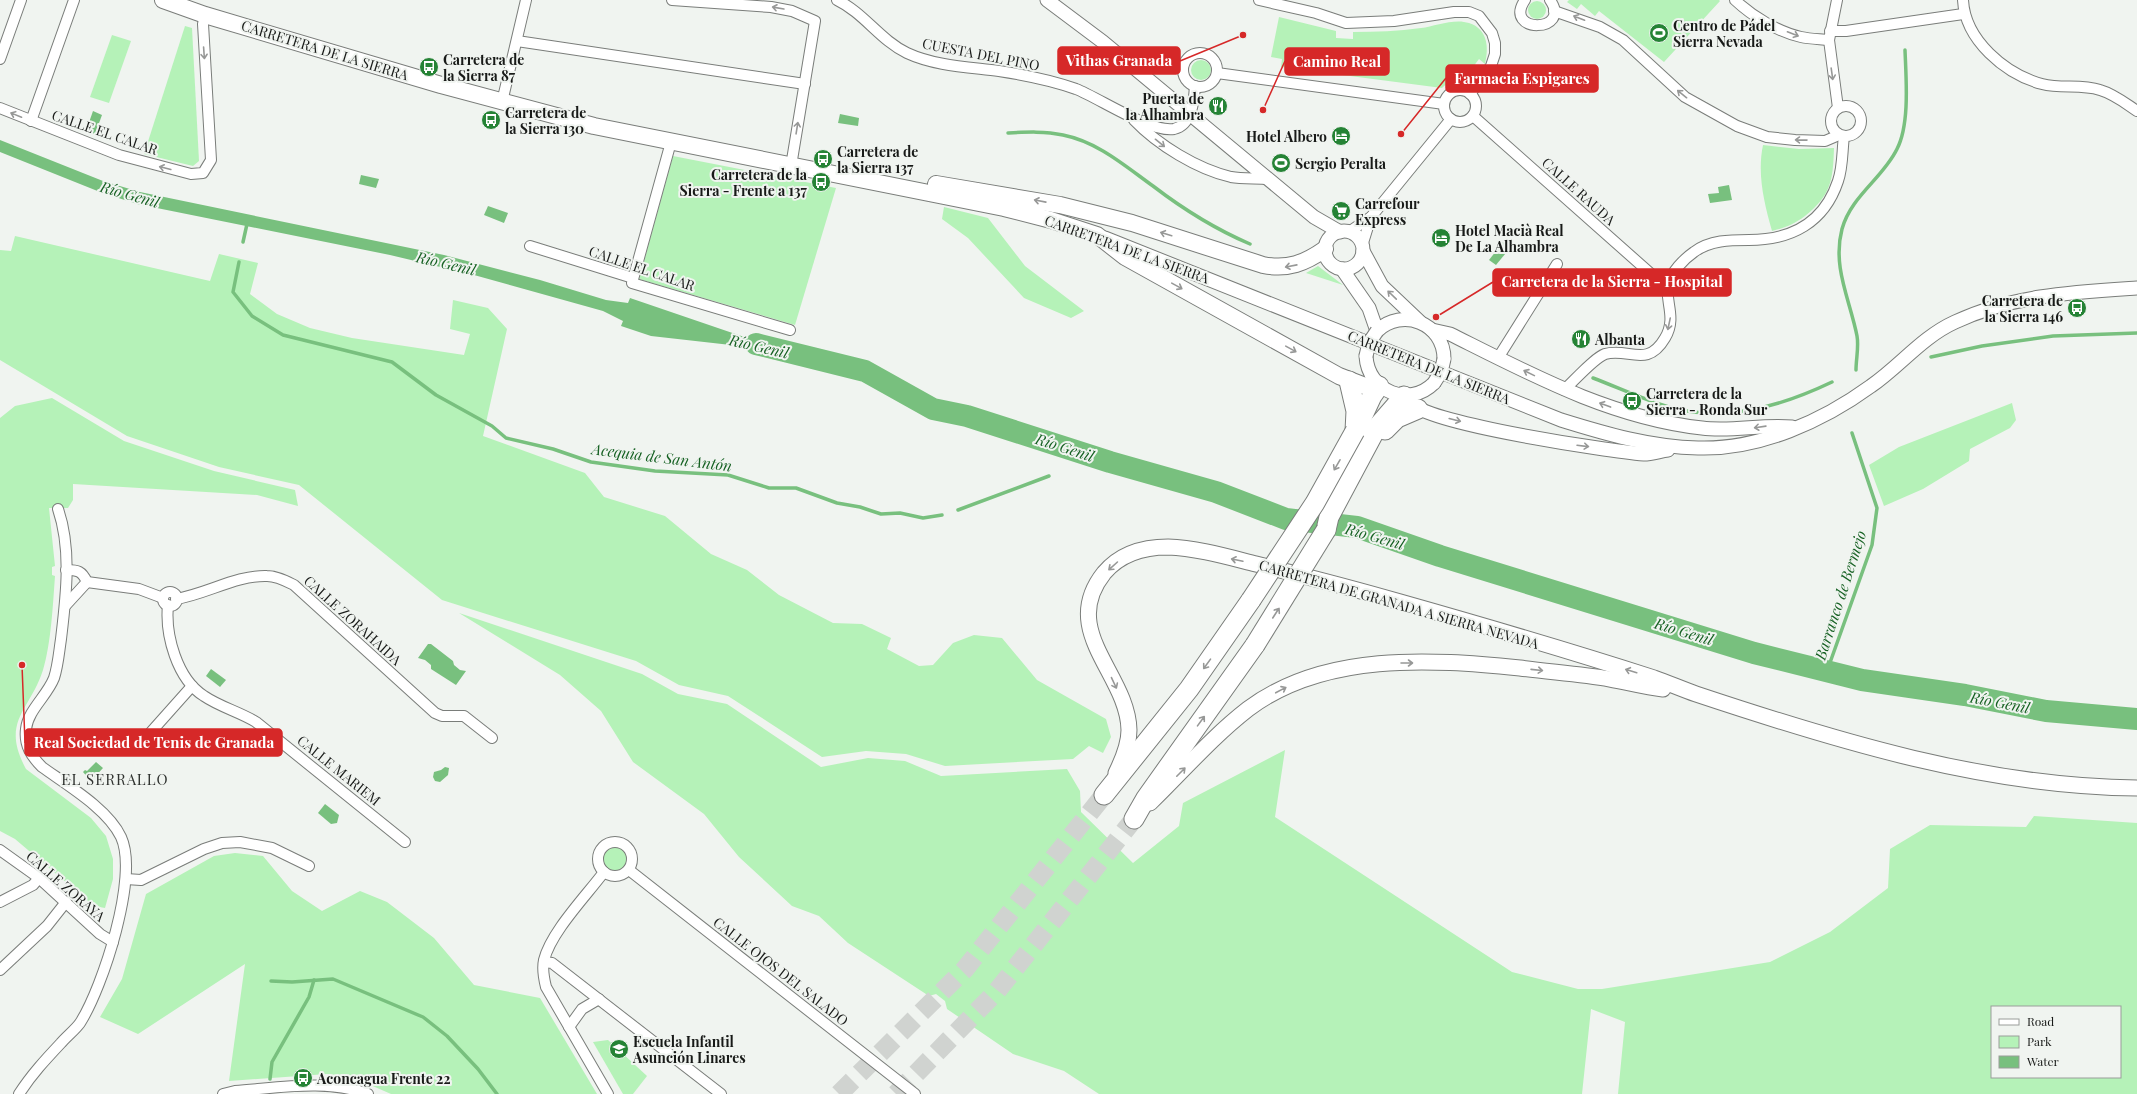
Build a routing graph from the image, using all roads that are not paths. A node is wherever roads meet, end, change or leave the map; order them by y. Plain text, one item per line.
1 (21, 0) edge
2 (74, 0) edge
3 (163, 0) edge
4 (526, 0) edge
5 (672, 0) edge
6 (837, 0) edge
7 (1047, 0) edge
8 (1259, 0) edge
9 (1525, 0) edge
10 (1550, 0) edge
11 (1735, 0) edge
12 (1837, 0) edge
13 (1963, 0) edge
14 (187, 4) edge
15 (1554, 11) junction
16 (1964, 14) junction
17 (205, 15) junction
18 (1830, 35) junction
19 (517, 41) junction
20 (0, 59) edge
21 (1218, 73) junction
22 (805, 84) junction
23 (1194, 86) junction
24 (1470, 94) junction
25 (502, 102) junction
26 (1444, 104) junction
27 (0, 108) edge
28 (1838, 108) junction
29 (2137, 111) edge
30 (1190, 114) junction
31 (1473, 116) junction
32 (1131, 117) junction
33 (1451, 119) junction
34 (31, 121) junction
35 (1842, 136) junction
36 (671, 142) junction
37 (791, 166) junction
38 (1268, 179) junction
39 (865, 180) junction
40 (1314, 217) junction
41 (1371, 217) junction
42 (1344, 232) junction
43 (1097, 235) junction
44 (530, 246) dead end
45 (1326, 246) junction
46 (1362, 249) junction
47 (1557, 264) dead end
48 (1342, 269) junction
49 (633, 278) junction
50 (1668, 286) junction
51 (2137, 288) edge
52 (1420, 322) junction
53 (790, 330) dead end
54 (1432, 330) junction
55 (1377, 331) junction
56 (1498, 358) junction
57 (1349, 381) junction
58 (1378, 385) junction
59 (1564, 390) junction
60 (1410, 400) junction
61 (1798, 428) junction
62 (1368, 437) junction
63 (1682, 447) junction
64 (58, 509) dead end
65 (66, 570) junction
66 (87, 582) junction
67 (169, 601) junction
68 (65, 606) junction
69 (192, 686) junction
70 (1694, 693) junction
71 (150, 732) dead end
72 (492, 738) dead end
73 (2137, 788) edge
74 (1104, 795) joint
75 (1134, 819) joint
76 (405, 842) dead end
77 (0, 850) edge
78 (309, 866) dead end
79 (629, 870) junction
80 (604, 872) junction
81 (39, 878) junction
82 (126, 879) junction
83 (0, 902) edge
84 (66, 902) junction
85 (113, 942) junction
86 (544, 962) junction
87 (0, 970) edge
88 (598, 998) junction
89 (569, 1027) junction
90 (18, 1094) edge
91 (223, 1094) edge
92 (368, 1094) edge
93 (608, 1094) edge
94 (721, 1094) edge
95 (915, 1094) edge

1 - 20 street
2 - 34 street
3 - 14 main road, CARRETERA DE LA SIERRA
4 - 19 street
22 -> 5 street
6 - 32 street, CUESTA DEL PINO
7 - 30 street
8 - 24 street
9 - 15 street
10 - 15 street
11 -> 18 street
12 - 18 street
13 - 16 street
14 - 17 main road, CARRETERA DE LA SIERRA
35 -> 15 street
16 - 18 street
16 - 29 street
17 - 25 main road, CARRETERA DE LA SIERRA
17 -> 34 street, CALLE EL CALAR
18 -> 28 street
19 - 22 street
19 - 25 street
21 - 23 street
21 - 23 street
21 - 26 street
37 -> 22 street
23 - 30 street
24 - 26 street
24 - 31 street
25 - 36 main road, CARRETERA DE LA SIERRA
26 - 33 street
34 -> 27 street, CALLE EL CALAR
28 - 35 street
28 - 35 street
30 - 32 street, CUESTA DEL PINO
30 - 38 street
31 - 33 street
31 - 50 street, CALLE RAUDA
32 -> 38 street, CUESTA DEL PINO
33 - 41 street
35 - 50 street
36 - 37 main road, CARRETERA DE LA SIERRA
36 - 49 street
37 - 39 main road, CARRETERA DE LA SIERRA
38 - 40 street
39 - 43 main road, CARRETERA DE LA SIERRA
45 -> 39 main road
40 - 42 street
40 - 45 street
41 - 42 street
41 - 46 street
42 - 45 street
42 - 46 street
43 -> 57 main road
43 - 63 street, CARRETERA DE LA SIERRA
44 - 49 street, CALLE EL CALAR
45 - 48 street
46 - 48 street
52 -> 46 street
47 - 56 street
48 - 55 street
49 - 53 street, CALLE EL CALAR
50 -> 59 street
51 - 61 street, CARRETERA DE LA SIERRA
52 - 54 street
52 - 55 street
54 - 56 street
54 - 60 street, bridge
55 - 58 street, bridge
59 -> 56 street
57 - 58 main road
57 - 62 highway
58 - 60 street
58 - 62 highway
61 -> 59 street
60 - 62 highway
60 -> 63 street
61 - 63 street, CARRETERA DE LA SIERRA
62 -> 74 highway, bridge
75 -> 62 highway, bridge
64 - 65 street
65 - 66 street
65 - 68 street
66 - 67 street
66 - 68 street
67 - 69 street, CALLE MARIEM
67 - 72 street, CALLE ZORAHAIDA
68 - 82 street
69 - 71 street
69 - 76 street, CALLE MARIEM
70 - 73 main road, CARRETERA DE GRANADA A SIERRA NEVADA
70 -> 74 main road, CARRETERA DE GRANADA A SIERRA NEVADA
75 -> 70 main road, CARRETERA DE GRANADA A SIERRA NEVADA
77 - 81 street, CALLE ZORAYA
78 - 82 street
79 - 80 street
79 - 80 street
79 - 95 street, CALLE OJOS DEL SALADO
80 - 86 street
81 - 83 street
81 - 84 street, CALLE ZORAYA
82 - 85 street
84 - 85 street, CALLE ZORAYA
84 - 87 street
85 - 90 street
86 - 88 street
86 - 89 street
88 - 89 street
88 - 94 street
89 - 93 street
91 - 92 street

